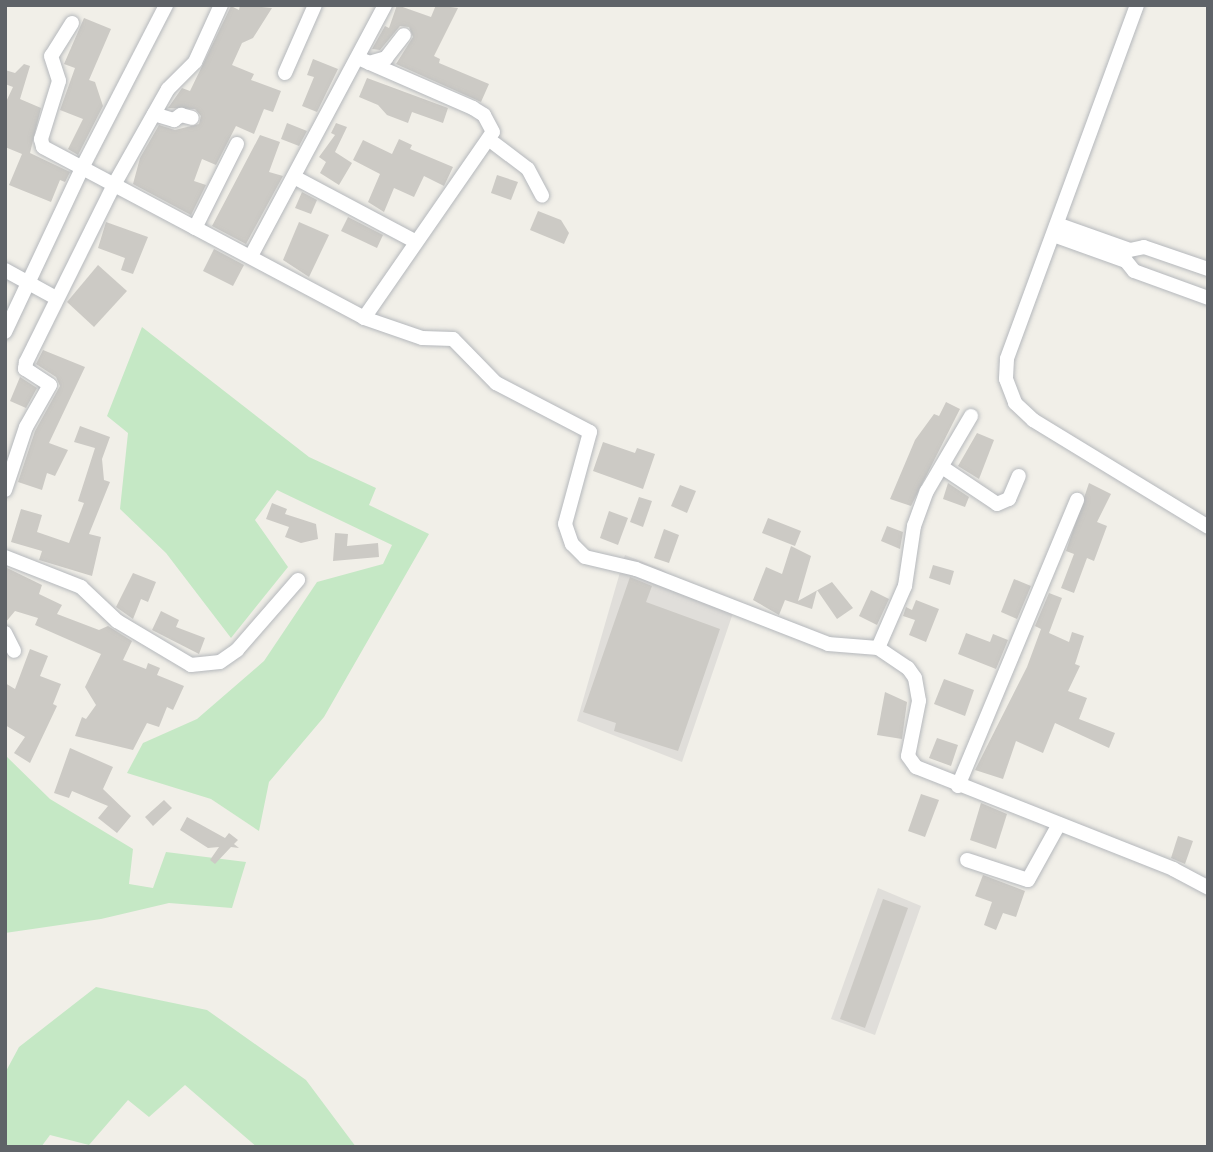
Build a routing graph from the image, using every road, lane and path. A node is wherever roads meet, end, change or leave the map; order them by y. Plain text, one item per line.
1 (166, 5) edge
2 (222, 5) edge
3 (315, 5) edge
4 (385, 5) edge
5 (1137, 5) edge
6 (72, 23) dead end
7 (404, 34) dead end
8 (364, 61) junction
9 (285, 74) dead end
10 (154, 114) junction
11 (192, 118) dead end
12 (491, 141) junction
13 (237, 144) dead end
14 (89, 169) junction
15 (294, 177) junction
16 (113, 182) junction
17 (542, 195) dead end
18 (195, 228) junction
19 (1055, 230) junction
20 (416, 242) junction
21 (1128, 255) junction
22 (251, 256) junction
23 (1208, 269) edge
24 (5, 270) edge
25 (29, 282) junction
26 (56, 298) junction
27 (1208, 298) edge
28 (364, 318) junction
29 (5, 332) edge
30 (971, 416) dead end
31 (942, 467) junction
32 (1019, 476) dead end
33 (5, 490) edge
34 (1077, 500) dead end
35 (1208, 527) edge
36 (5, 557) edge
37 (298, 580) dead end
38 (5, 633) edge
39 (878, 648) junction
40 (14, 651) dead end
41 (958, 786) junction
42 (1059, 824) junction
43 (967, 860) dead end
44 (1208, 888) edge

1 - 14 street
2 - 10 street
3 - 9 street
4 - 8 street
5 - 19 street
6 - 14 street
7 - 8 street
8 - 12 street
8 - 15 street
10 - 11 street
10 - 16 street
12 - 17 street
12 - 20 street
13 - 18 street
14 - 16 street
14 - 25 street
15 - 20 street
15 - 22 street
16 - 18 street
16 - 26 street
18 - 22 street
19 - 21 street
19 - 35 street
20 - 28 street
21 - 23 street
21 - 27 street
22 - 28 street
24 - 25 street
25 - 26 street
25 - 29 street
26 - 33 street
28 - 39 street
30 - 31 street
31 - 32 street
31 - 39 street
34 - 41 street
36 - 37 street
38 - 40 street
39 - 41 street
41 - 42 street
42 - 43 street
42 - 44 street

